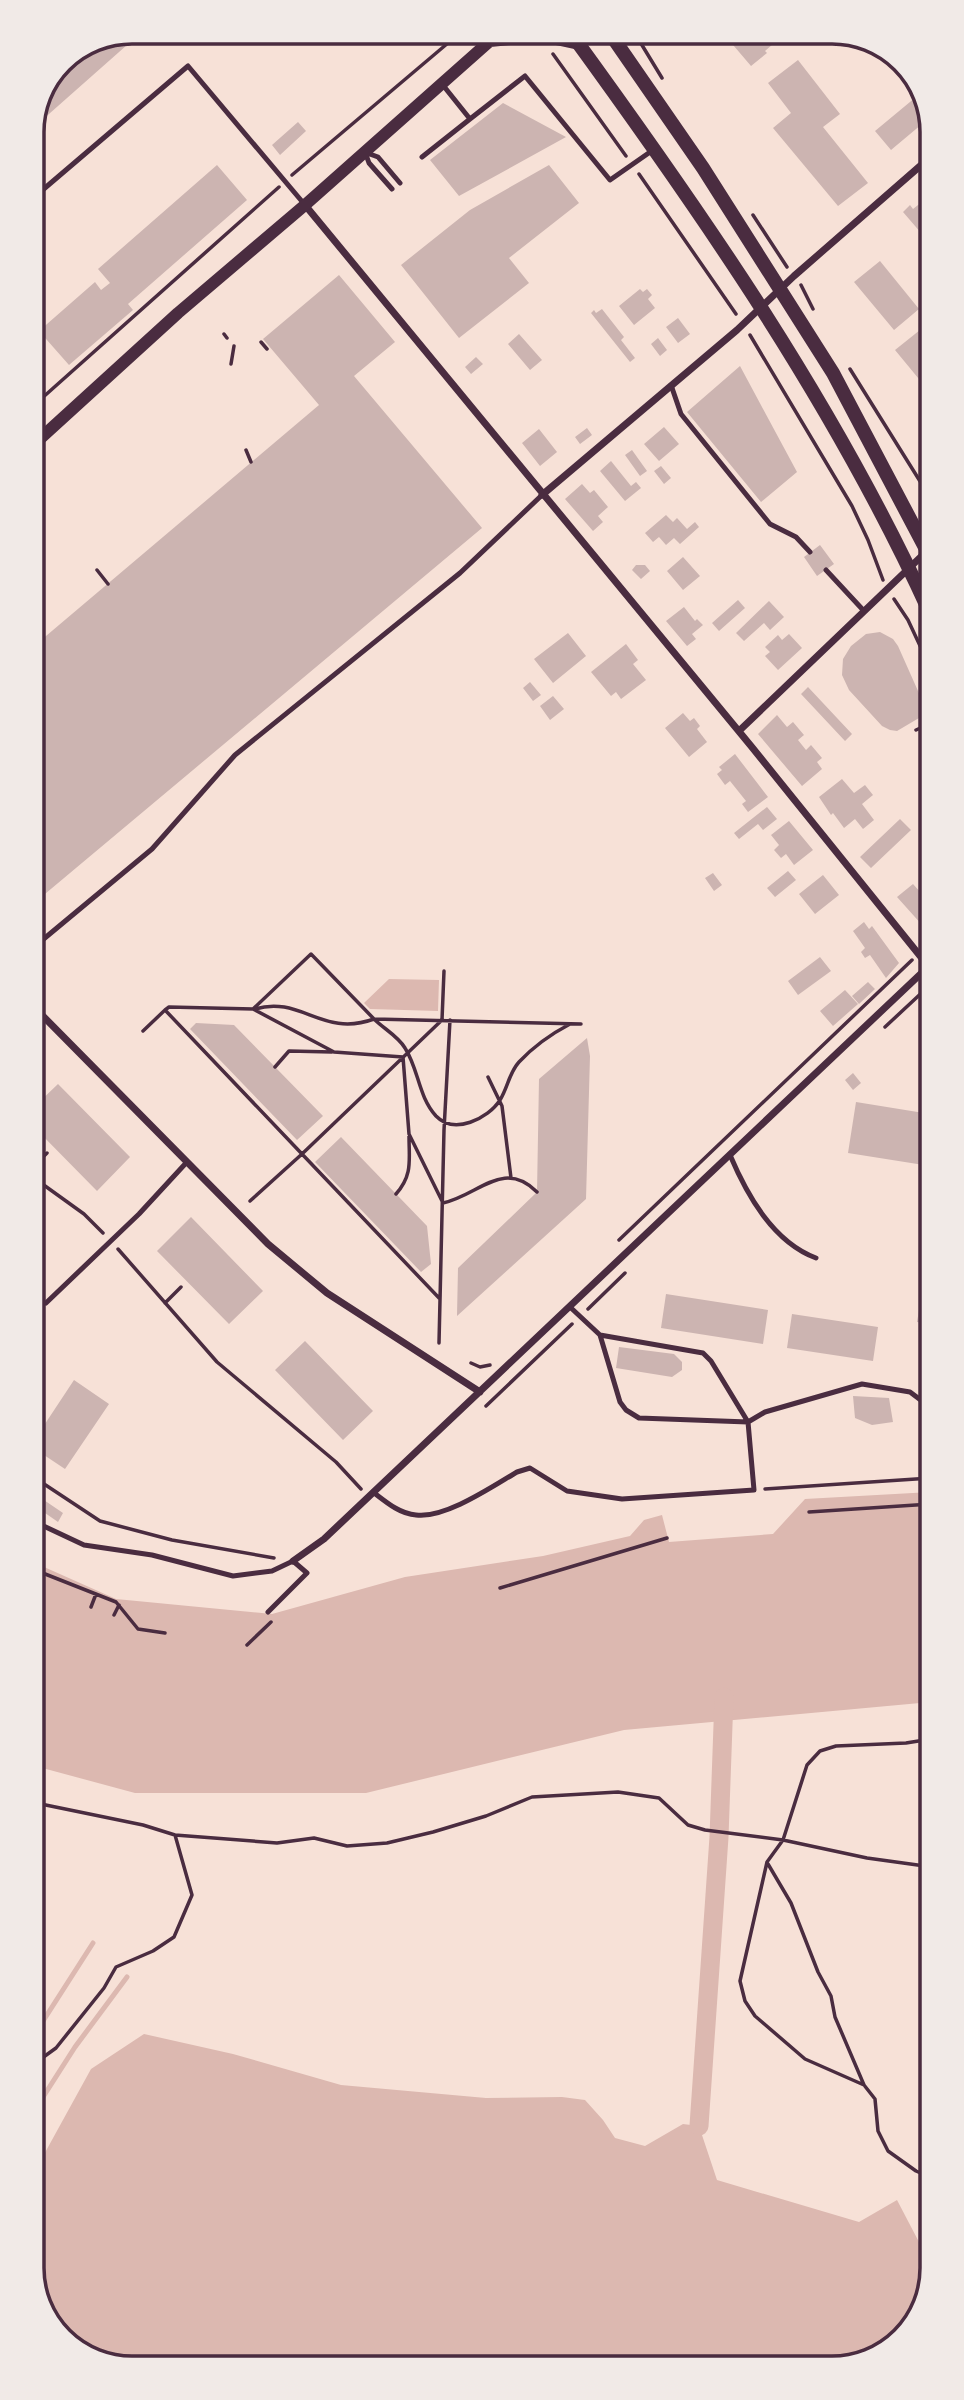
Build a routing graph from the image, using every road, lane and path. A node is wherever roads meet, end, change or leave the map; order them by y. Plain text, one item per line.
1 (447, 44) edge
2 (487, 44) edge
3 (578, 44) edge
4 (617, 44) edge
5 (550, 50) dead end
6 (442, 84) junction
7 (470, 119) junction
8 (654, 149) junction
9 (365, 152) junction
10 (422, 157) dead end
11 (633, 165) junction
12 (920, 167) edge
13 (285, 181) junction
14 (400, 183) dead end
15 (44, 189) edge
16 (392, 189) dead end
17 (305, 205) junction
18 (780, 289) junction
19 (761, 305) junction
20 (743, 324) junction
21 (261, 342) dead end
22 (234, 346) dead end
23 (267, 349) dead end
24 (232, 364) dead end
25 (671, 385) junction
26 (44, 396) edge
27 (44, 435) edge
28 (246, 450) dead end
29 (251, 462) dead end
30 (542, 495) junction
31 (920, 536) edge
32 (810, 552) dead end
33 (920, 558) edge
34 (909, 568) junction
35 (97, 569) dead end
36 (826, 570) dead end
37 (108, 584) dead end
38 (887, 589) junction
39 (920, 592) edge
40 (864, 611) junction
41 (920, 646) edge
42 (920, 728) edge
43 (916, 730) dead end
44 (739, 731) junction
45 (44, 939) edge
46 (918, 954) junction
47 (920, 956) edge
48 (444, 971) dead end
49 (920, 976) edge
50 (253, 1009) junction
51 (165, 1010) junction
52 (44, 1017) edge
53 (374, 1019) junction
54 (442, 1020) junction
55 (450, 1020) junction
56 (571, 1023) junction
57 (581, 1024) dead end
58 (143, 1031) dead end
59 (334, 1052) junction
60 (406, 1055) junction
61 (275, 1067) dead end
62 (488, 1077) dead end
63 (500, 1100) junction
64 (445, 1123) junction
65 (409, 1134) junction
66 (47, 1153) dead end
67 (302, 1154) junction
68 (730, 1155) junction
69 (44, 1156) edge
70 (186, 1163) junction
71 (511, 1178) junction
72 (44, 1185) edge
73 (537, 1192) dead end
74 (396, 1194) dead end
75 (250, 1201) dead end
76 (443, 1203) junction
77 (111, 1241) junction
78 (615, 1244) dead end
79 (816, 1258) dead end
80 (181, 1287) dead end
81 (440, 1298) junction
82 (46, 1303) dead end
83 (165, 1303) junction
84 (570, 1307) junction
85 (600, 1335) junction
86 (439, 1343) dead end
87 (471, 1363) dead end
88 (492, 1363) dead end
89 (480, 1392) junction
90 (920, 1400) edge
91 (748, 1422) junction
92 (920, 1479) edge
93 (44, 1484) edge
94 (754, 1490) junction
95 (370, 1495) junction
96 (920, 1505) edge
97 (809, 1513) dead end
98 (44, 1526) edge
99 (667, 1538) dead end
100 (293, 1561) junction
101 (44, 1574) edge
102 (500, 1588) dead end
103 (96, 1594) junction
104 (119, 1605) junction
105 (91, 1607) dead end
106 (268, 1612) dead end
107 (114, 1615) dead end
108 (165, 1633) dead end
109 (920, 1741) edge
110 (44, 1805) edge
111 (174, 1835) junction
112 (783, 1840) junction
113 (766, 1862) junction
114 (920, 1865) edge
115 (44, 2057) edge
116 (864, 2085) junction
117 (920, 2173) edge

1 - 13 path
2 - 6 street
3 - 8 main road
4 - 18 main road
5 - 11 path
6 - 7 lane
6 - 9 street
7 - 10 lane
7 - 11 lane
8 - 11 lane
8 - 19 main road
9 - 14 lane
9 - 16 lane
9 - 17 street
11 - 20 path
12 - 18 street
13 - 15 lane
13 - 17 lane
13 - 26 path
17 - 27 street
17 - 30 street
18 - 19 street
18 - 31 main road
19 - 20 street
19 - 34 main road
20 - 25 street
20 - 38 path
21 - 23 path
22 - 24 path
25 - 30 street
25 - 32 lane
28 - 29 path
30 - 44 street
30 - 45 lane
33 - 34 street
34 - 38 street
34 - 39 main road
35 - 37 path
36 - 40 lane
38 - 40 street
38 - 41 path
40 - 44 street
42 - 43 path
44 - 46 street
46 - 47 street
46 - 78 path
48 - 54 path
49 - 68 street
50 - 51 path
50 - 53 path
50 - 53 path
50 - 59 path
51 - 58 path
51 - 67 path
52 - 70 street
53 - 54 path
53 - 60 path
54 - 55 path
54 - 60 path
55 - 56 path
55 - 64 path
56 - 57 path
56 - 63 path
59 - 60 path
59 - 61 path
60 - 64 path
60 - 65 path
60 - 67 path
62 - 63 path
63 - 64 path
63 - 71 path
64 - 76 path
65 - 74 path
65 - 76 path
66 - 69 path
67 - 75 path
67 - 81 path
68 - 79 lane
68 - 84 street
70 - 77 lane
70 - 89 street
71 - 73 path
71 - 76 path
72 - 77 path
76 - 81 path
77 - 82 lane
77 - 83 path
80 - 83 path
81 - 86 path
83 - 95 path
84 - 85 lane
84 - 89 street
85 - 91 lane
85 - 91 lane
87 - 88 path
89 - 95 street
90 - 91 lane
91 - 94 lane
92 - 94 path
93 - 100 path
94 - 95 lane
95 - 100 street
96 - 97 path
98 - 100 lane
99 - 102 path
100 - 106 lane
101 - 103 path
103 - 104 path
103 - 105 path
104 - 107 path
104 - 108 path
109 - 112 path
110 - 111 path
111 - 112 path
111 - 115 path
112 - 113 path
112 - 114 path
113 - 116 path
113 - 116 path
116 - 117 path

